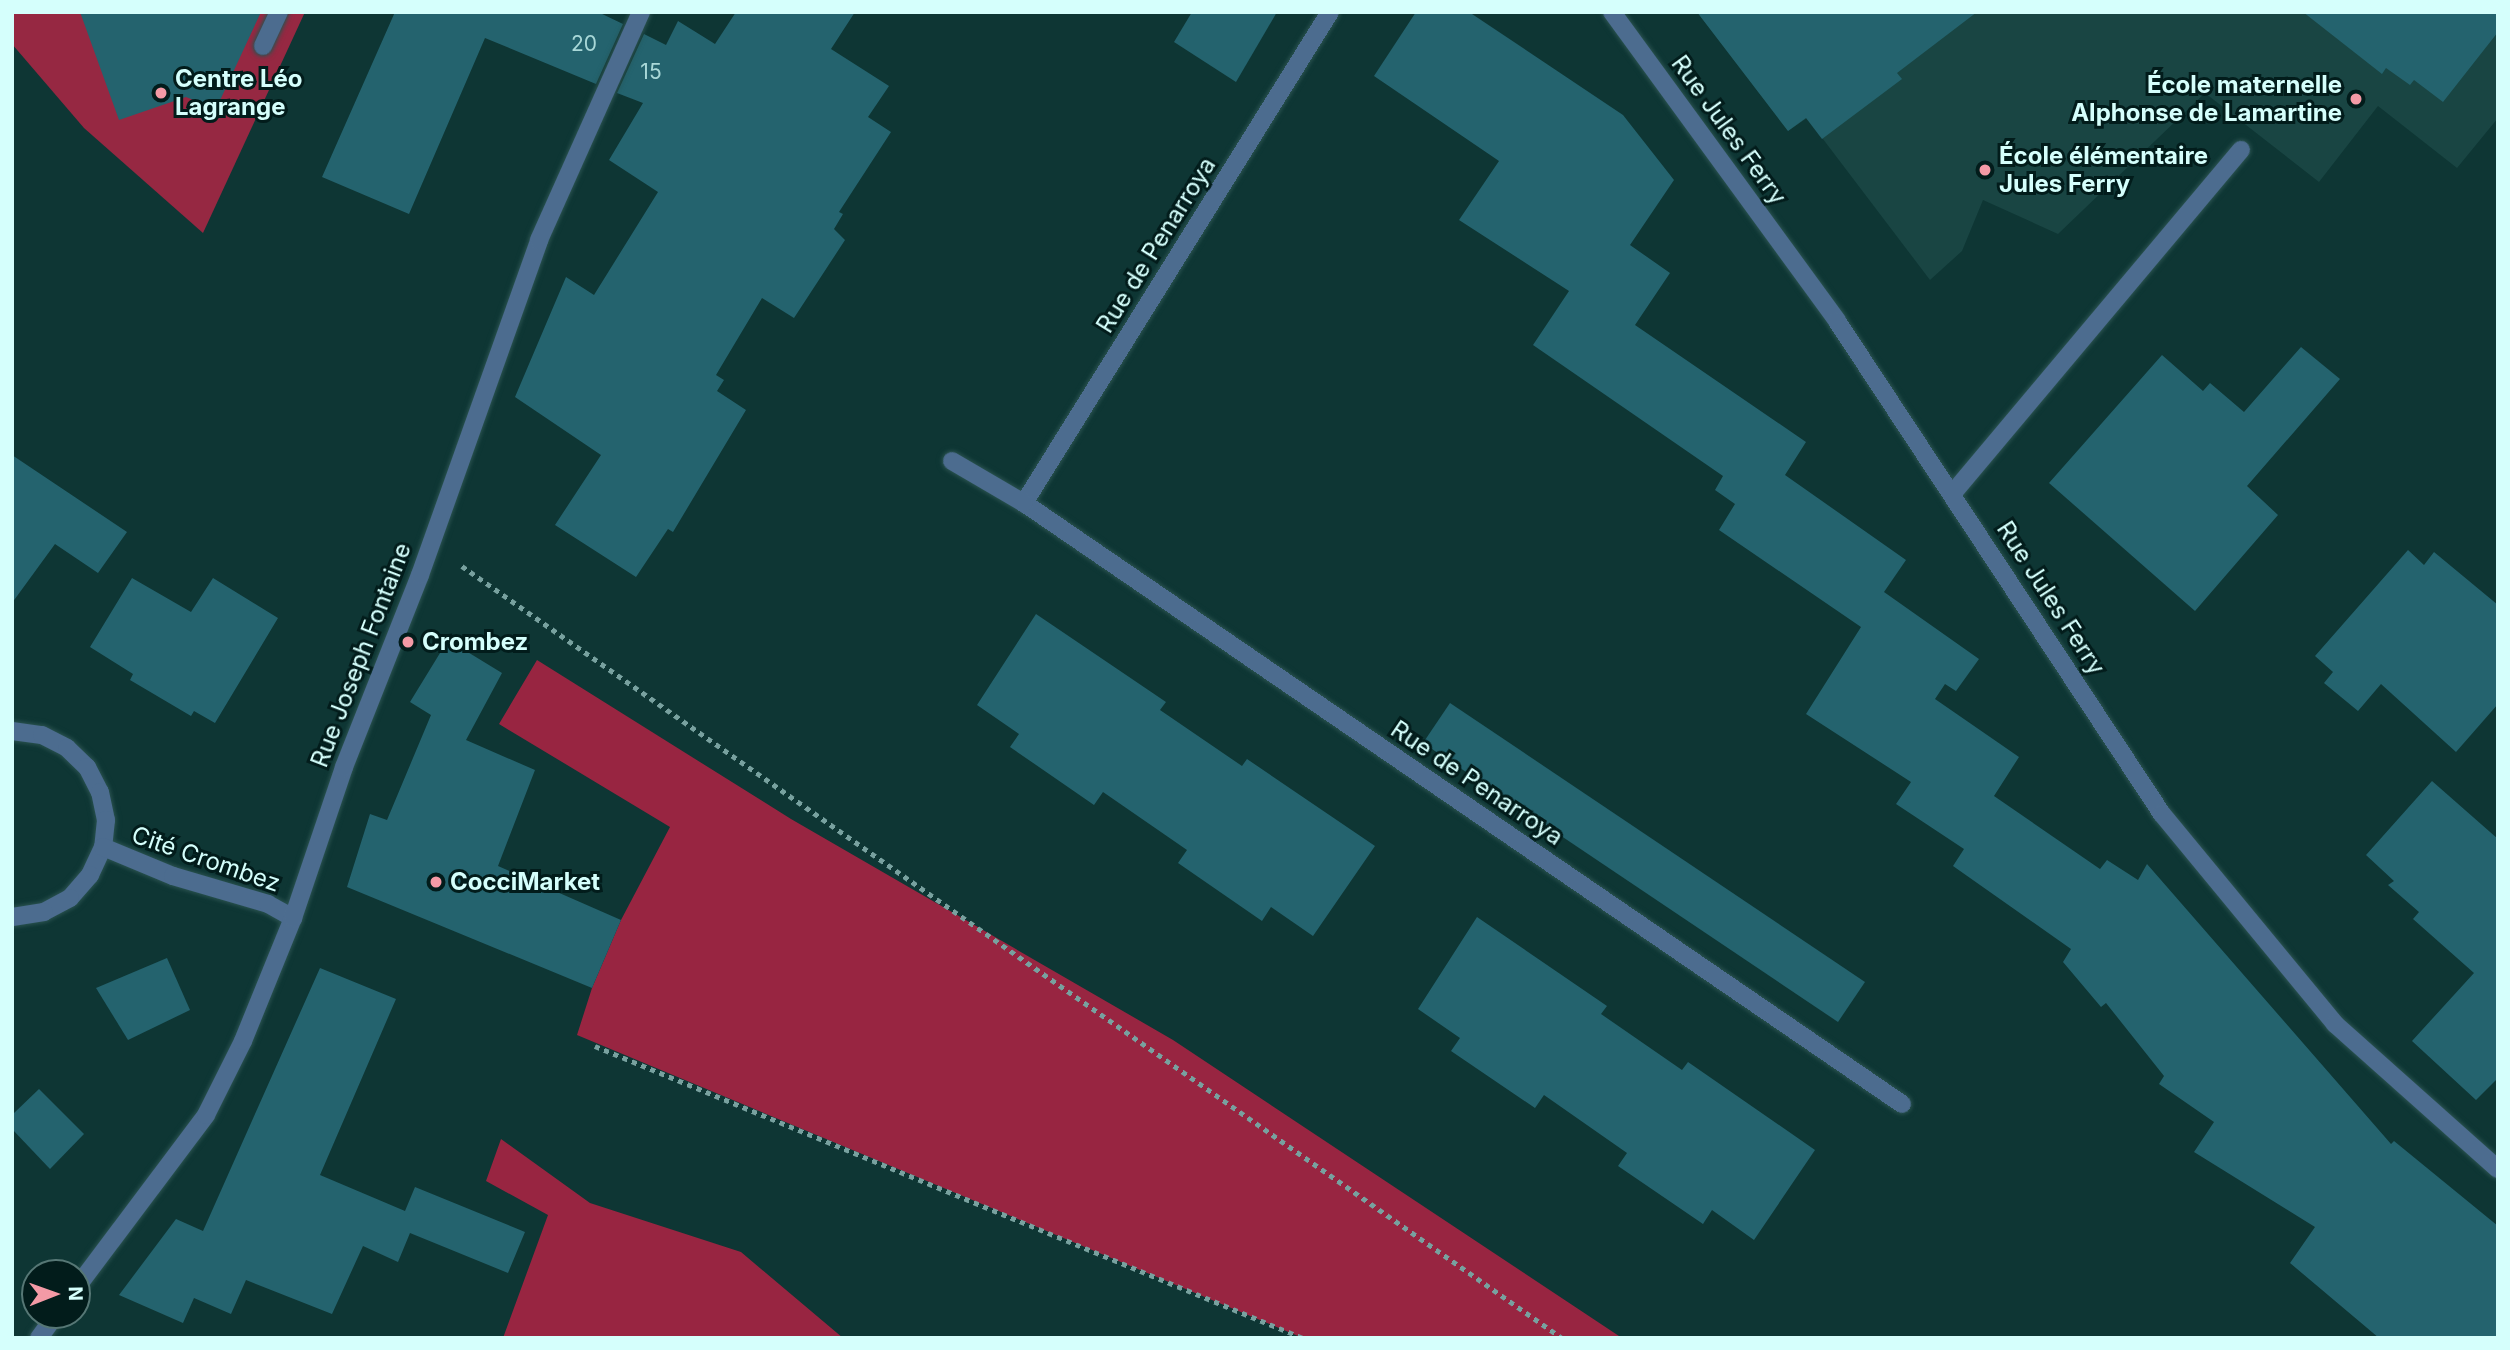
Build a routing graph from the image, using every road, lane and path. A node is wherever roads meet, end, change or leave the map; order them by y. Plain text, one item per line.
1 (279, 12) edge
2 (641, 12) edge
3 (1330, 12) edge
4 (1612, 12) edge
5 (263, 47) dead end
6 (2241, 150) dead end
7 (952, 461) dead end
8 (1952, 493) junction
9 (1024, 503) junction
10 (430, 543) junction
11 (12, 731) edge
12 (103, 847) junction
13 (12, 917) edge
14 (293, 918) junction
15 (596, 1046) dead end
16 (1902, 1104) dead end
17 (2498, 1169) edge
18 (91, 1268) edge
19 (1303, 1338) edge
20 (1562, 1338) edge

1 - 5 street
2 - 10 street, Rue Joseph Fontaine
3 - 9 street, Rue de Penarroya
4 - 8 street, Rue Jules Ferry
6 - 8 street
7 - 9 street, Rue de Penarroya
8 - 17 street, Rue Jules Ferry
9 - 16 street, Rue de Penarroya
10 - 14 street, Rue Joseph Fontaine
10 - 20 path
11 - 12 street, Cité Crombez
12 - 13 street, Cité Crombez
12 - 14 street, Cité Crombez
14 - 18 street, Rue Joseph Fontaine
15 - 19 path

